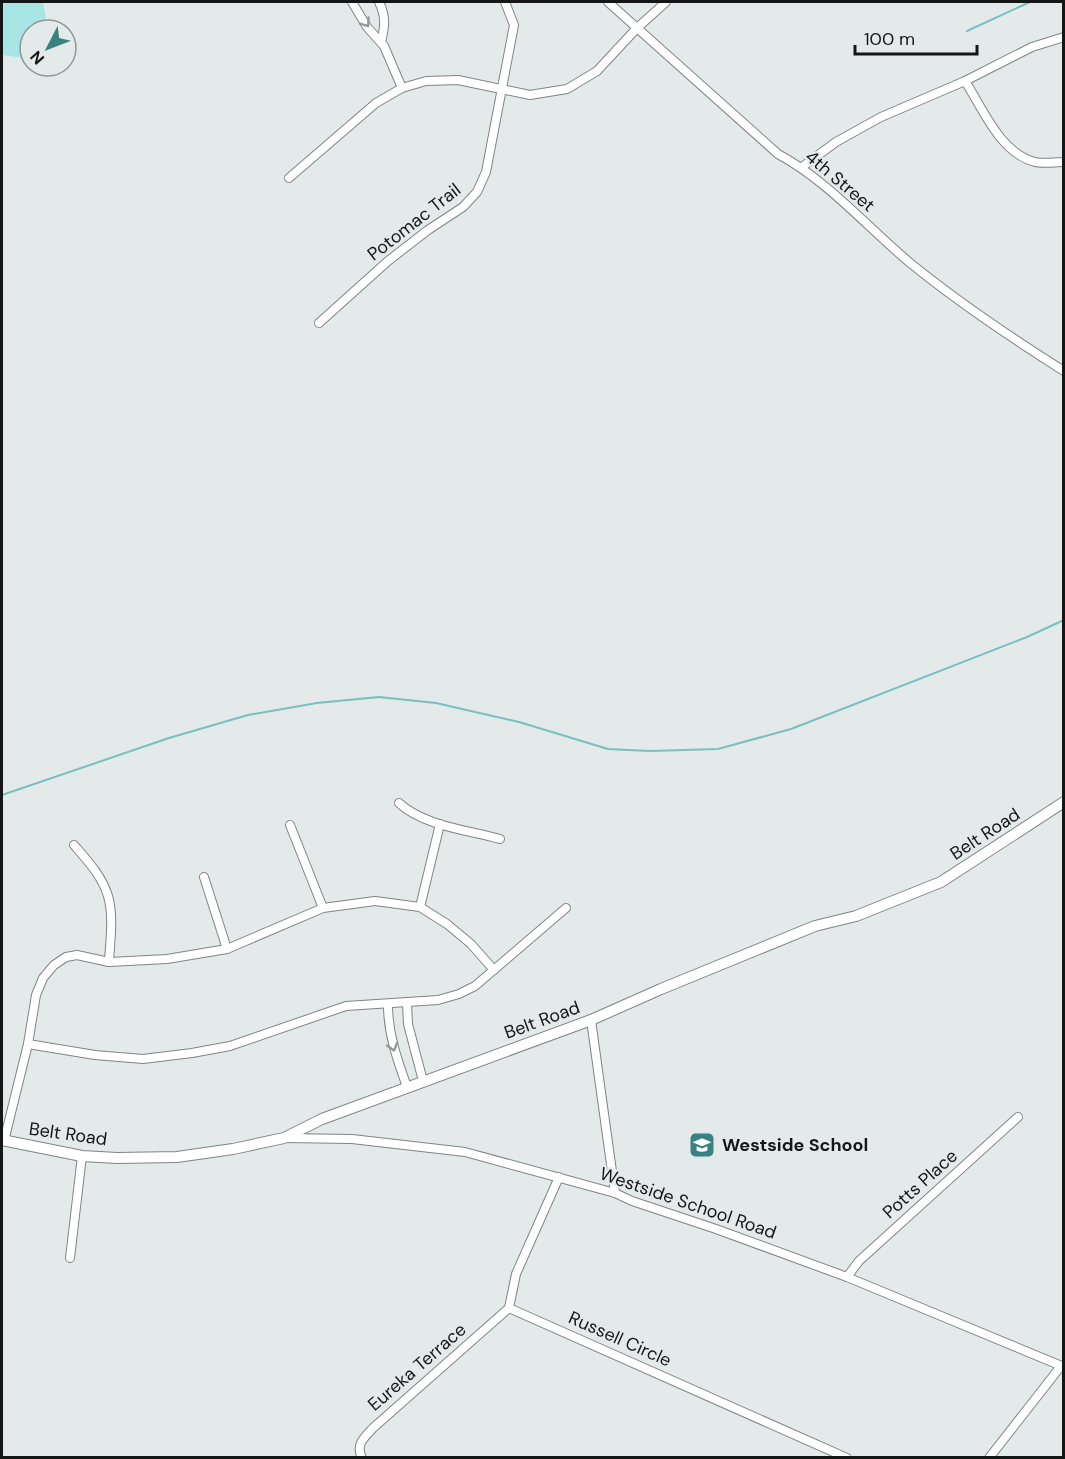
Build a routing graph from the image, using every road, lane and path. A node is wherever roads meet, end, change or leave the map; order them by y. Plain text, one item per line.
1 (352, 2) edge
2 (379, 2) edge
3 (505, 2) edge
4 (608, 2) edge
5 (666, 2) edge
6 (637, 28) junction
7 (1064, 37) edge
8 (381, 42) junction
9 (965, 81) junction
10 (402, 88) junction
11 (501, 90) junction
12 (1064, 162) edge
13 (802, 167) junction
14 (289, 178) dead end
15 (319, 323) dead end
16 (1064, 371) edge
17 (1064, 802) edge
18 (399, 803) dead end
19 (440, 824) junction
20 (290, 825) dead end
21 (500, 839) dead end
22 (75, 845) dead end
23 (204, 877) dead end
24 (420, 907) junction
25 (323, 908) junction
26 (566, 908) dead end
27 (226, 949) junction
28 (109, 962) junction
29 (494, 970) junction
30 (407, 1003) junction
31 (388, 1005) junction
32 (591, 1020) junction
33 (28, 1044) junction
34 (423, 1081) junction
35 (407, 1087) junction
36 (1018, 1117) dead end
37 (284, 1138) junction
38 (3, 1141) edge
39 (82, 1156) junction
40 (559, 1177) junction
41 (615, 1193) junction
42 (70, 1258) dead end
43 (846, 1277) junction
44 (509, 1308) junction
45 (1062, 1366) edge
46 (362, 1458) edge
47 (847, 1458) edge
48 (989, 1458) edge

1 -> 8 street
2 - 8 street
3 - 11 street, Potomac Trail
4 - 6 street, 4th Street
5 - 6 street
6 - 11 street
6 - 13 street, 4th Street
7 - 9 street
8 - 10 street
9 - 12 street
9 - 13 street
10 - 11 street
10 - 14 street
11 - 15 street, Potomac Trail
13 - 16 street, 4th Street
17 - 32 street, Belt Road
18 - 19 street
19 - 21 street
19 - 24 street
20 - 25 street
22 - 28 street
23 - 27 street
24 - 25 street
24 - 29 street
25 - 27 street
26 - 29 street
27 - 28 street
28 - 33 street
29 - 30 street
30 - 31 street
30 - 34 street
31 - 33 street
31 -> 35 street
32 - 34 street, Belt Road
32 - 41 street
33 - 38 street
34 - 35 street, Belt Road
35 - 37 street, Belt Road
36 - 43 street, Potts Place
37 - 39 street, Belt Road
37 - 40 street, Westside School Road
38 - 39 street, Belt Road
39 - 42 street
40 - 41 street, Westside School Road
40 - 44 street
41 - 43 street, Westside School Road
43 - 45 street, Westside School Road
44 - 46 street, Eureka Terrace
44 - 47 street, Russell Circle
45 - 48 street

